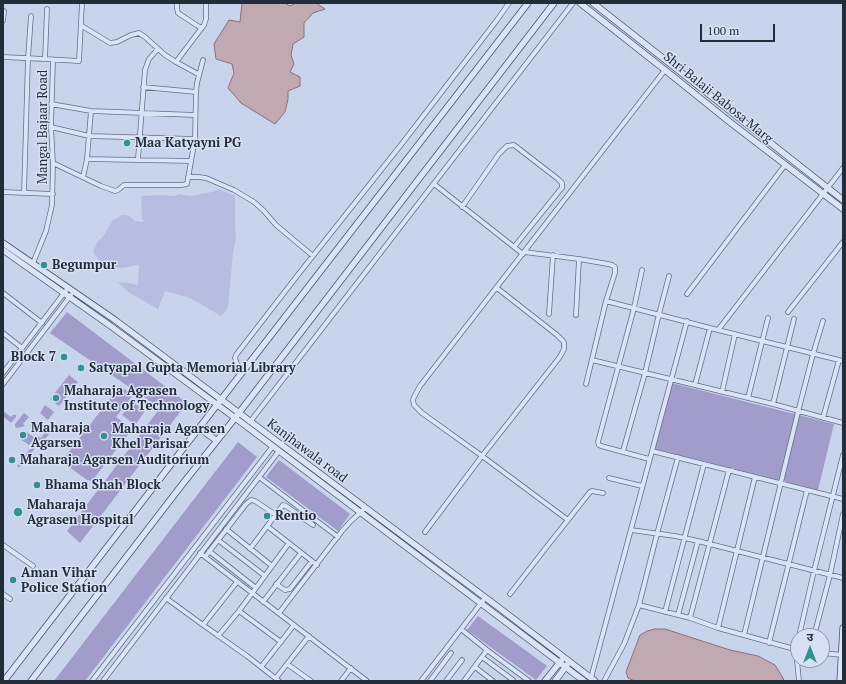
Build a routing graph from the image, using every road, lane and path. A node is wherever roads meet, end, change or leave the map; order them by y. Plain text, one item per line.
1 (82, 3) edge
2 (177, 3) edge
3 (206, 3) edge
4 (508, 3) edge
5 (528, 3) edge
6 (554, 3) edge
7 (573, 3) edge
8 (580, 3) edge
9 (593, 3) edge
10 (47, 9) dead end
11 (4, 11) edge
12 (31, 16) dead end
13 (3, 21) edge
14 (82, 26) junction
15 (201, 28) junction
16 (157, 50) junction
17 (3, 57) edge
18 (28, 58) junction
19 (45, 59) junction
20 (53, 60) junction
21 (203, 60) dead end
22 (176, 62) junction
23 (665, 70) junction
24 (198, 74) junction
25 (143, 88) junction
26 (196, 92) junction
27 (51, 104) junction
28 (91, 111) junction
29 (141, 113) junction
30 (195, 115) junction
31 (51, 127) junction
32 (89, 136) junction
33 (139, 137) junction
34 (195, 138) junction
35 (87, 159) junction
36 (138, 159) junction
37 (191, 161) junction
38 (53, 163) junction
39 (785, 165) junction
40 (843, 168) edge
41 (83, 177) junction
42 (188, 177) junction
43 (434, 184) junction
44 (827, 188) junction
45 (3, 192) edge
46 (24, 193) junction
47 (823, 193) junction
48 (53, 194) junction
49 (843, 200) edge
50 (462, 207) junction
51 (843, 209) edge
52 (843, 242) edge
53 (3, 243) edge
54 (514, 247) junction
55 (3, 250) edge
56 (523, 253) junction
57 (553, 255) junction
58 (313, 256) junction
59 (579, 258) junction
60 (33, 263) junction
61 (642, 270) dead end
62 (669, 276) dead end
63 (497, 288) junction
64 (66, 290) junction
65 (3, 293) edge
66 (72, 294) junction
67 (687, 294) dead end
68 (606, 301) junction
69 (634, 308) junction
70 (788, 312) dead end
71 (549, 314) dead end
72 (659, 314) junction
73 (576, 315) dead end
74 (768, 318) dead end
75 (794, 319) dead end
76 (687, 321) junction
77 (823, 321) dead end
78 (42, 322) junction
79 (710, 328) junction
80 (718, 330) junction
81 (3, 332) edge
82 (735, 334) junction
83 (762, 341) junction
84 (788, 347) junction
85 (22, 348) junction
86 (814, 354) junction
87 (592, 360) junction
88 (841, 360) edge
89 (618, 367) junction
90 (242, 372) junction
91 (3, 373) edge
92 (645, 373) junction
93 (671, 379) junction
94 (3, 384) edge
95 (586, 384) dead end
96 (695, 385) junction
97 (722, 392) junction
98 (748, 398) junction
99 (219, 402) junction
100 (774, 404) junction
101 (798, 412) junction
102 (237, 416) junction
103 (823, 418) junction
104 (250, 422) junction
105 (843, 423) edge
106 (199, 428) junction
107 (217, 441) junction
108 (273, 446) junction
109 (279, 451) junction
110 (623, 451) junction
111 (652, 451) junction
112 (482, 456) junction
113 (843, 456) edge
114 (678, 457) junction
115 (649, 459) junction
116 (704, 464) junction
117 (729, 470) junction
118 (260, 476) junction
119 (755, 476) junction
120 (609, 478) dead end
121 (781, 483) junction
122 (642, 486) junction
123 (807, 490) junction
124 (602, 492) dead end
125 (833, 496) junction
126 (843, 498) edge
127 (366, 508) junction
128 (360, 512) junction
129 (843, 514) edge
130 (276, 515) junction
131 (568, 520) junction
132 (313, 525) dead end
133 (267, 526) junction
134 (226, 530) junction
135 (631, 530) junction
136 (425, 532) dead end
137 (657, 534) junction
138 (338, 537) junction
139 (684, 538) junction
140 (218, 540) junction
141 (698, 541) junction
142 (289, 543) junction
143 (3, 544) edge
144 (710, 544) junction
145 (250, 549) junction
146 (209, 551) junction
147 (301, 552) junction
148 (736, 552) junction
149 (200, 553) junction
150 (205, 557) junction
151 (762, 558) junction
152 (312, 561) junction
153 (789, 564) junction
154 (317, 565) junction
155 (33, 566) dead end
156 (272, 566) junction
157 (814, 571) junction
158 (830, 575) junction
159 (264, 576) junction
160 (843, 578) edge
161 (237, 582) junction
162 (276, 584) junction
163 (256, 588) junction
164 (252, 593) junction
165 (3, 594) edge
166 (510, 594) dead end
167 (166, 598) junction
168 (485, 598) junction
169 (10, 599) dead end
170 (263, 602) junction
171 (481, 603) junction
172 (639, 605) junction
173 (239, 611) junction
174 (665, 612) junction
175 (279, 614) junction
176 (678, 616) junction
177 (690, 618) junction
178 (203, 625) junction
179 (294, 625) junction
180 (718, 628) junction
181 (801, 628) edge
182 (816, 628) edge
183 (461, 629) junction
184 (843, 631) edge
185 (744, 635) junction
186 (218, 636) junction
187 (309, 636) junction
188 (281, 642) junction
189 (769, 642) junction
190 (790, 648) edge
191 (487, 650) junction
192 (450, 653) dead end
193 (830, 654) edge
194 (842, 655) edge
195 (482, 657) junction
196 (563, 657) junction
197 (462, 660) dead end
198 (559, 662) junction
199 (569, 662) junction
200 (287, 664) junction
201 (261, 667) junction
202 (475, 667) junction
203 (565, 667) junction
204 (351, 668) junction
205 (798, 668) edge
206 (842, 671) edge
207 (106, 677) junction
208 (593, 679) edge
209 (277, 680) edge
210 (422, 680) edge
211 (467, 680) edge
212 (513, 680) edge
213 (4, 681) edge
214 (31, 681) edge
215 (92, 681) edge
216 (103, 681) edge
217 (111, 681) edge
218 (311, 681) edge
219 (341, 681) edge
220 (366, 681) edge
221 (430, 681) edge
222 (446, 681) edge
223 (493, 681) edge
224 (529, 681) edge
225 (545, 681) edge
226 (555, 681) edge
227 (584, 681) edge
228 (604, 681) edge
229 (799, 681) edge
230 (840, 681) edge

1 - 14 street
2 - 15 street
3 - 15 street
4 - 58 street
5 - 90 street
6 - 102 street
7 - 43 street
8 - 23 street, Shri Balaji Babosa Marg
9 - 44 street, Shri Balaji Babosa Marg
10 - 19 street
11 - 13 street
12 - 18 street
14 - 16 street
14 - 20 street
15 - 22 street
16 - 22 street
16 - 25 street
17 - 18 street
18 - 19 street
18 - 46 street
19 - 20 street
20 - 27 street, Mangal Bajaar Road
21 - 24 street
22 - 24 street
23 - 39 street, Shri Balaji Babosa Marg
23 - 56 street
24 - 26 street
25 - 26 street
25 - 29 street
26 - 30 street
27 - 28 street
27 - 31 street, Mangal Bajaar Road
28 - 29 street
28 - 32 street
29 - 30 street
29 - 33 street
30 - 34 street
31 - 32 street
31 - 38 street, Mangal Bajaar Road
32 - 33 street
32 - 35 street
33 - 34 street
33 - 36 street
34 - 37 street
35 - 36 street
35 - 41 street
36 - 37 street
37 - 42 street
38 - 41 street
38 - 48 street, Mangal Bajaar Road
39 - 47 street, Shri Balaji Babosa Marg
39 - 67 street
40 - 44 street
41 - 42 street
42 - 58 street
43 - 50 street
43 - 104 street
44 - 47 street
44 - 49 street, Shri Balaji Babosa Marg
45 - 46 street
46 - 48 street
47 - 51 street, Shri Balaji Babosa Marg
47 - 80 street
48 - 60 street, Mangal Bajaar Road
50 - 54 street
50 - 54 street
52 - 70 street
53 - 60 street, Kanjhawala road
54 - 56 street
55 - 64 street, Kanjhawala road
56 - 57 street
56 - 63 street
57 - 59 street
57 - 71 street
58 - 90 street
59 - 68 street
59 - 73 street
60 - 64 street, Kanjhawala road
61 - 69 street
62 - 72 street
63 - 112 street
63 - 112 street
64 - 66 street, Kanjhawala road
64 - 78 street
65 - 78 street
66 - 94 street
66 - 99 street, Kanjhawala road
68 - 69 street
68 - 87 street
69 - 72 street
69 - 89 street
72 - 76 street
72 - 92 street
74 - 83 street
75 - 84 street
76 - 79 street
76 - 93 street
77 - 86 street
78 - 85 street
79 - 80 street
79 - 96 street
80 - 82 street
81 - 85 street
82 - 83 street
82 - 97 street
83 - 84 street
83 - 98 street
84 - 86 street
84 - 100 street
85 - 91 street
86 - 88 street
86 - 101 street
87 - 89 street
87 - 95 street
88 - 103 street
89 - 92 street
89 - 110 street
90 - 99 street
92 - 93 street
92 - 110 street
93 - 96 street
93 - 111 street
96 - 97 street
97 - 98 street
98 - 100 street
99 - 102 street, Kanjhawala road
99 - 106 street
100 - 101 street
101 - 103 street
101 - 121 street
102 - 104 street, Kanjhawala road
102 - 107 street
102 - 108 street, Kanjhawala road
103 - 105 street
104 - 127 street, Kanjhawala road
106 - 107 street
106 - 213 street
107 - 214 street
108 - 109 street, Kanjhawala road
108 - 215 street
109 - 118 street
109 - 128 street, Kanjhawala road
110 - 115 street
111 - 114 street
111 - 115 street
112 - 131 street
112 - 136 street
113 - 125 street
114 - 116 street
114 - 137 street
115 - 122 street
116 - 117 street
116 - 139 street
117 - 119 street
117 - 144 street
118 - 138 street
118 - 149 street
119 - 121 street
119 - 148 street
120 - 122 street
121 - 123 street
121 - 151 street
122 - 135 street
123 - 125 street
123 - 153 street
124 - 131 street
125 - 126 street
125 - 157 street
127 - 128 street
127 - 168 street, Kanjhawala road
128 - 138 street
128 - 171 street, Kanjhawala road
129 - 158 street
130 - 132 street
130 - 133 street
130 - 134 street
131 - 166 street
133 - 142 street
133 - 145 street
134 - 140 street
134 - 145 street
135 - 137 street
135 - 208 street
137 - 139 street
137 - 172 street
138 - 154 street
139 - 141 street
139 - 174 street
140 - 146 street
140 - 159 street
141 - 144 street
141 - 176 street
142 - 147 street
142 - 156 street
143 - 155 street
144 - 148 street
144 - 177 street
145 - 156 street
146 - 150 street
146 - 163 street
147 - 152 street
147 - 162 street
148 - 151 street
148 - 180 street
149 - 150 street
149 - 167 street
150 - 161 street
151 - 153 street
151 - 185 street
152 - 154 street
152 - 162 street
153 - 157 street
153 - 189 street
154 - 175 street
156 - 159 street
157 - 158 street
157 - 181 street
158 - 160 street
158 - 182 street
159 - 163 street
161 - 164 street
161 - 178 street
162 - 170 street
163 - 164 street
164 - 170 street
164 - 173 street
165 - 169 street
167 - 178 street
167 - 207 street
168 - 171 street
168 - 196 street, Kanjhawala road
170 - 175 street
171 - 183 street
171 - 198 street, Kanjhawala road
172 - 174 street
172 - 228 street
173 - 186 street
173 - 188 street
174 - 176 street
175 - 179 street
176 - 177 street
177 - 180 street
178 - 186 street
179 - 187 street
179 - 188 street
180 - 185 street
183 - 191 street
183 - 210 street
184 - 194 street
185 - 189 street
186 - 201 street
187 - 200 street
187 - 204 street
188 - 201 street
189 - 190 street
191 - 195 street
191 - 224 street
192 - 221 street
193 - 194 street
194 - 206 street
195 - 202 street
195 - 212 street
196 - 198 street
196 - 199 street, Kanjhawala road
197 - 222 street
198 - 203 street, Kanjhawala road
198 - 225 street
199 - 203 street
199 - 208 street, Kanjhawala road
200 - 209 street
200 - 218 street
201 - 209 street
202 - 211 street
202 - 223 street
203 - 226 street
203 - 227 street, Kanjhawala road
204 - 219 street
204 - 220 street
205 - 229 street
206 - 230 street
207 - 216 street
207 - 217 street

